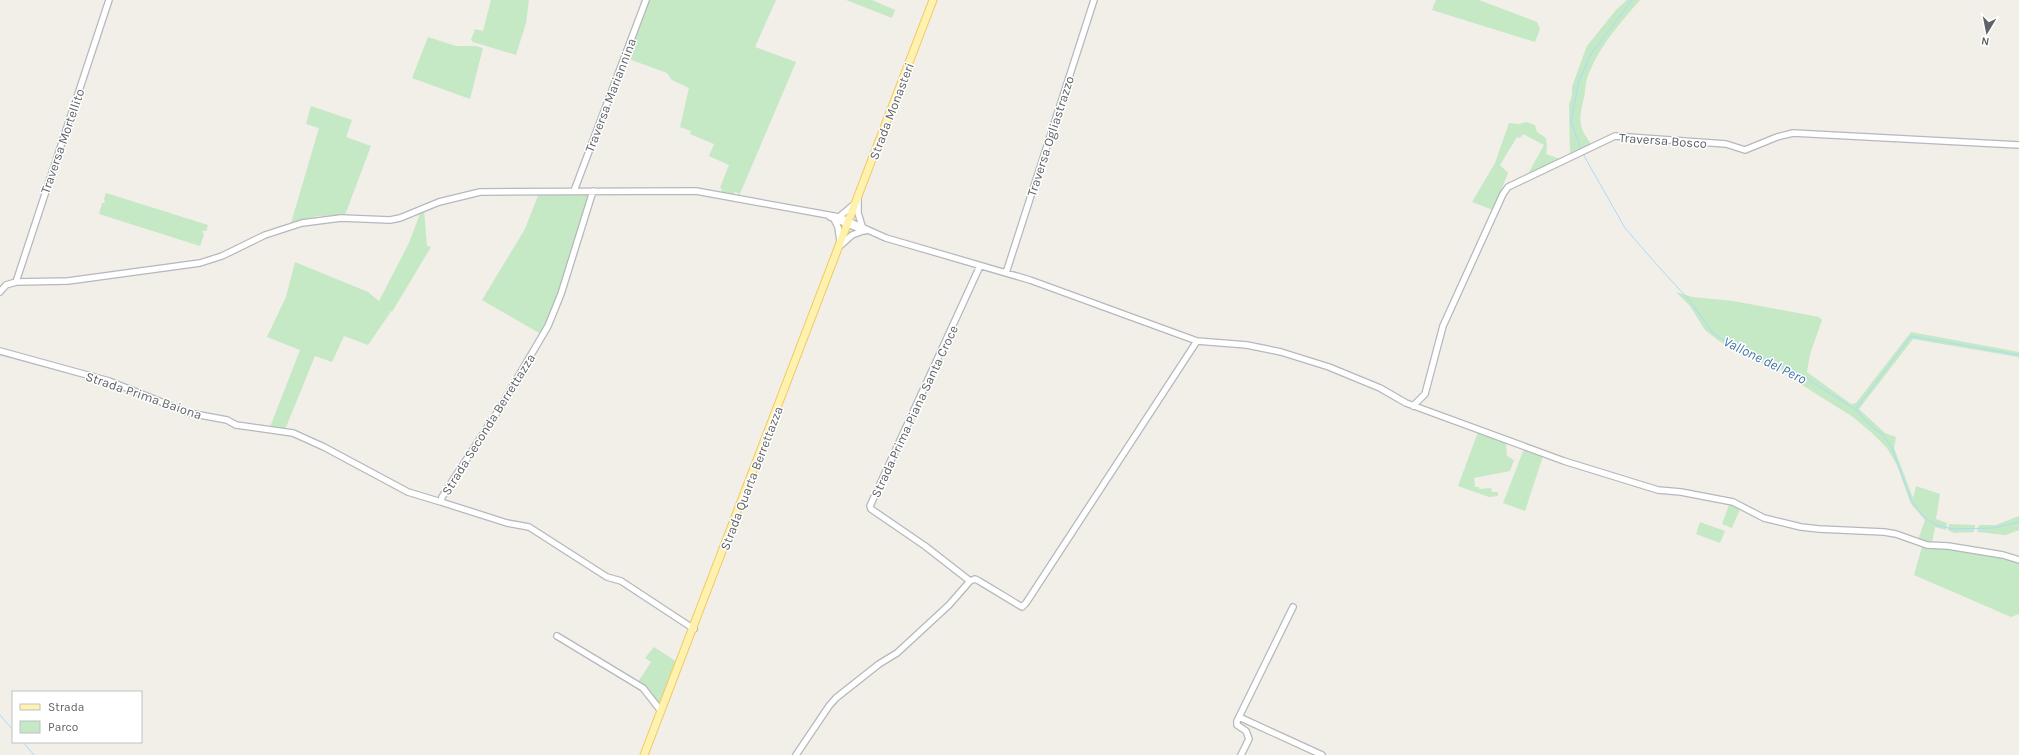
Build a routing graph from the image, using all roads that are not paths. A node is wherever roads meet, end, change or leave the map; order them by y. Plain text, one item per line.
1 (109, 0) edge
2 (646, 0) edge
3 (933, 0) edge
4 (1094, 0) edge
5 (2019, 145) edge
6 (574, 191) junction
7 (593, 191) junction
8 (859, 196) junction
9 (836, 218) junction
10 (849, 222) junction
11 (863, 228) junction
12 (841, 245) junction
13 (980, 266) junction
14 (1006, 273) junction
15 (16, 282) junction
16 (0, 292) edge
17 (1197, 341) junction
18 (0, 351) edge
19 (1413, 406) junction
20 (441, 502) junction
21 (2019, 560) edge
22 (970, 581) junction
23 (1293, 607) dead end
24 (694, 629) junction
25 (557, 636) dead end
26 (662, 711) junction
27 (1239, 716) junction
28 (644, 755) edge
29 (796, 755) edge
30 (1241, 755) edge
31 (1322, 755) edge

1 - 15 street, Traversa Mortellito
2 - 6 street, Traversa Mariannina
3 - 8 main road, Strada Monasteri
4 - 14 street, Traversa Ogliastrazzo
5 - 19 street, Traversa Bosco
6 - 7 street
6 - 15 street
7 - 9 street
7 - 20 street, Strada Seconda Berrettazza
8 - 9 street
8 - 10 main road, Strada Monasteri
8 - 11 street
9 - 10 street
9 - 12 street
10 - 11 street
10 - 12 main road, Strada Quarta Berrettazza
11 - 12 street
11 - 13 street
12 - 24 main road, Strada Quarta Berrettazza
13 - 14 street
13 - 22 street, Strada Prima Piana Santa Croce
14 - 17 street
15 - 16 street
17 - 19 street
17 - 22 street, Strada Prima Piana Santa Croce
18 - 20 street, Strada Prima Baiona
19 - 21 street
20 - 24 street, Strada Seconda Berrettazza
22 - 29 street
23 - 27 street
24 - 26 main road, Strada Quarta Berrettazza
25 - 26 street
26 - 28 main road, Strada Quarta Berrettazza
27 - 30 street
27 - 31 street

